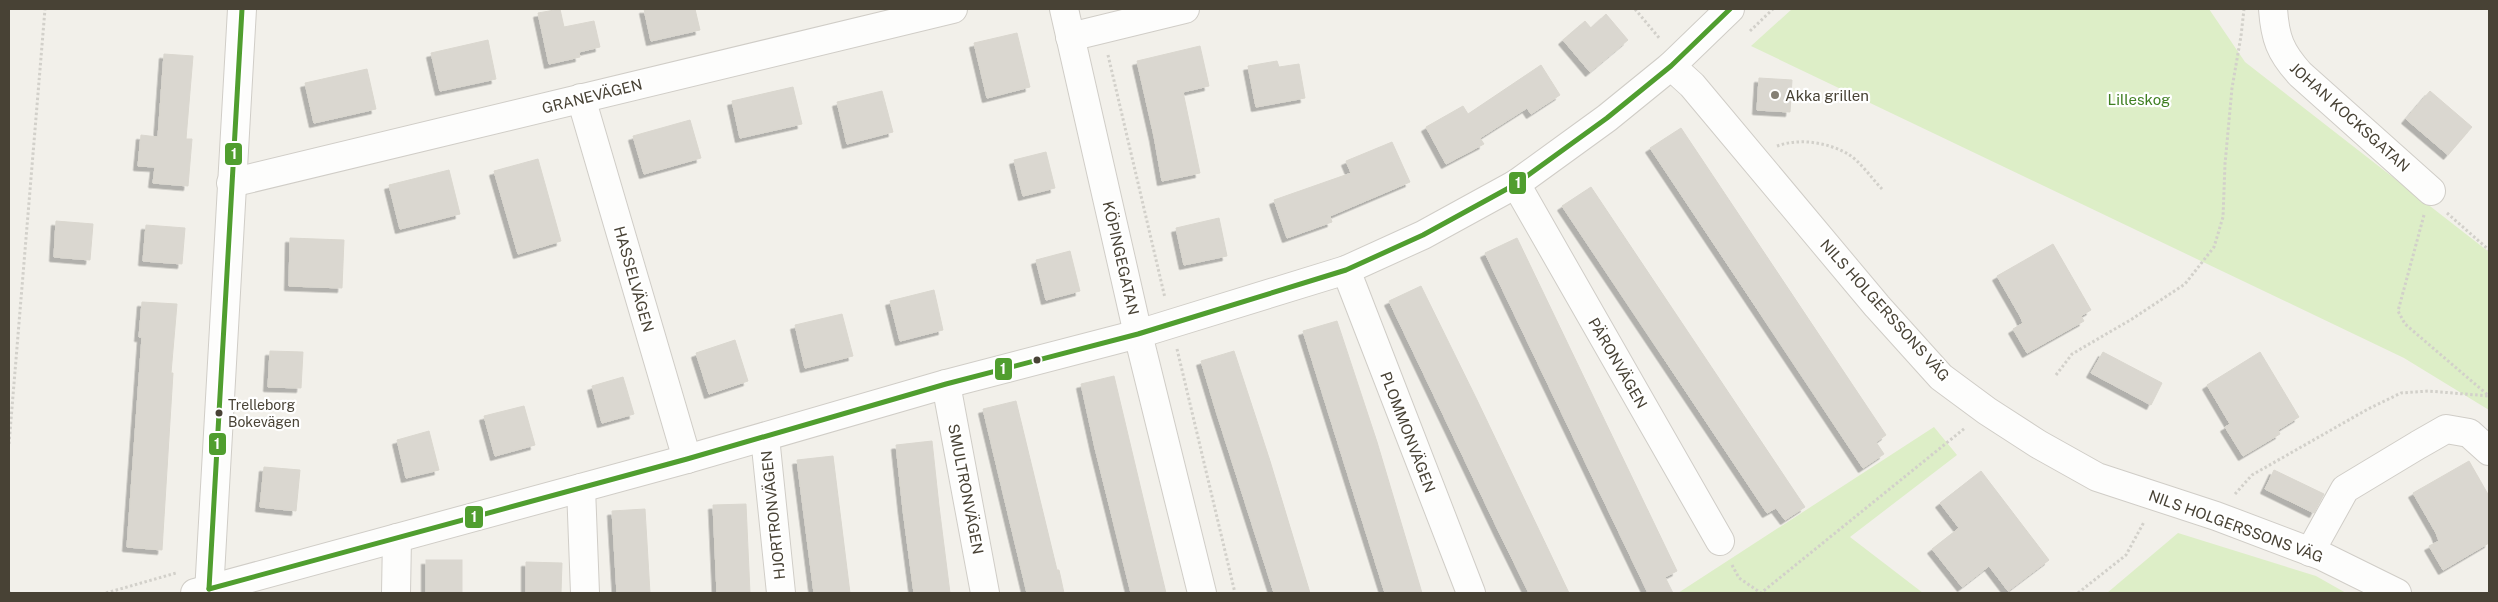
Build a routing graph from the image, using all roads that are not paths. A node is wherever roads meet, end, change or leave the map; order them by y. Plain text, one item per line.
1 (242, 9) edge
2 (953, 9) edge
3 (1064, 9) edge
4 (1185, 9) edge
5 (1730, 9) edge
6 (2273, 9) edge
7 (1070, 37) junction
8 (1667, 55) junction
9 (582, 98) junction
10 (231, 183) junction
11 (1516, 184) junction
12 (2431, 191) road end
13 (1346, 270) junction
14 (1138, 334) junction
15 (946, 384) junction
16 (765, 437) junction
17 (2489, 451) edge
18 (687, 459) junction
19 (581, 488) junction
20 (396, 538) junction
21 (1720, 541) road end
22 (2310, 552) junction
23 (206, 585) edge
24 (396, 593) edge
25 (585, 593) edge
26 (781, 593) edge
27 (985, 593) edge
28 (1202, 593) edge
29 (1471, 593) edge
30 (2397, 593) edge

1 - 10 street
2 - 9 street, GRANEVÄGEN
3 - 7 street, KÖPINGEGATAN
4 - 7 street
5 - 8 street
6 - 12 street, JOHAN KOCKSGATAN
7 - 14 street, KÖPINGEGATAN
8 - 11 street
8 - 22 street, NILS HOLGERSSONS VÄG
9 - 10 street, GRANEVÄGEN
9 - 18 street, HASSELVÄGEN
10 - 23 street
11 - 13 street
11 - 21 street, PÄRONVÄGEN
13 - 14 street
13 - 29 street, PLOMMONVÄGEN
14 - 15 street
14 - 28 street, KÖPINGEGATAN
15 - 16 street
15 - 27 street, SMULTRONVÄGEN
16 - 18 street
16 - 26 street, HJORTRONVÄGEN
17 - 22 street
18 - 19 street
19 - 20 street
19 - 25 street
20 - 23 street
20 - 24 street
22 - 30 street, NILS HOLGERSSONS VÄG

